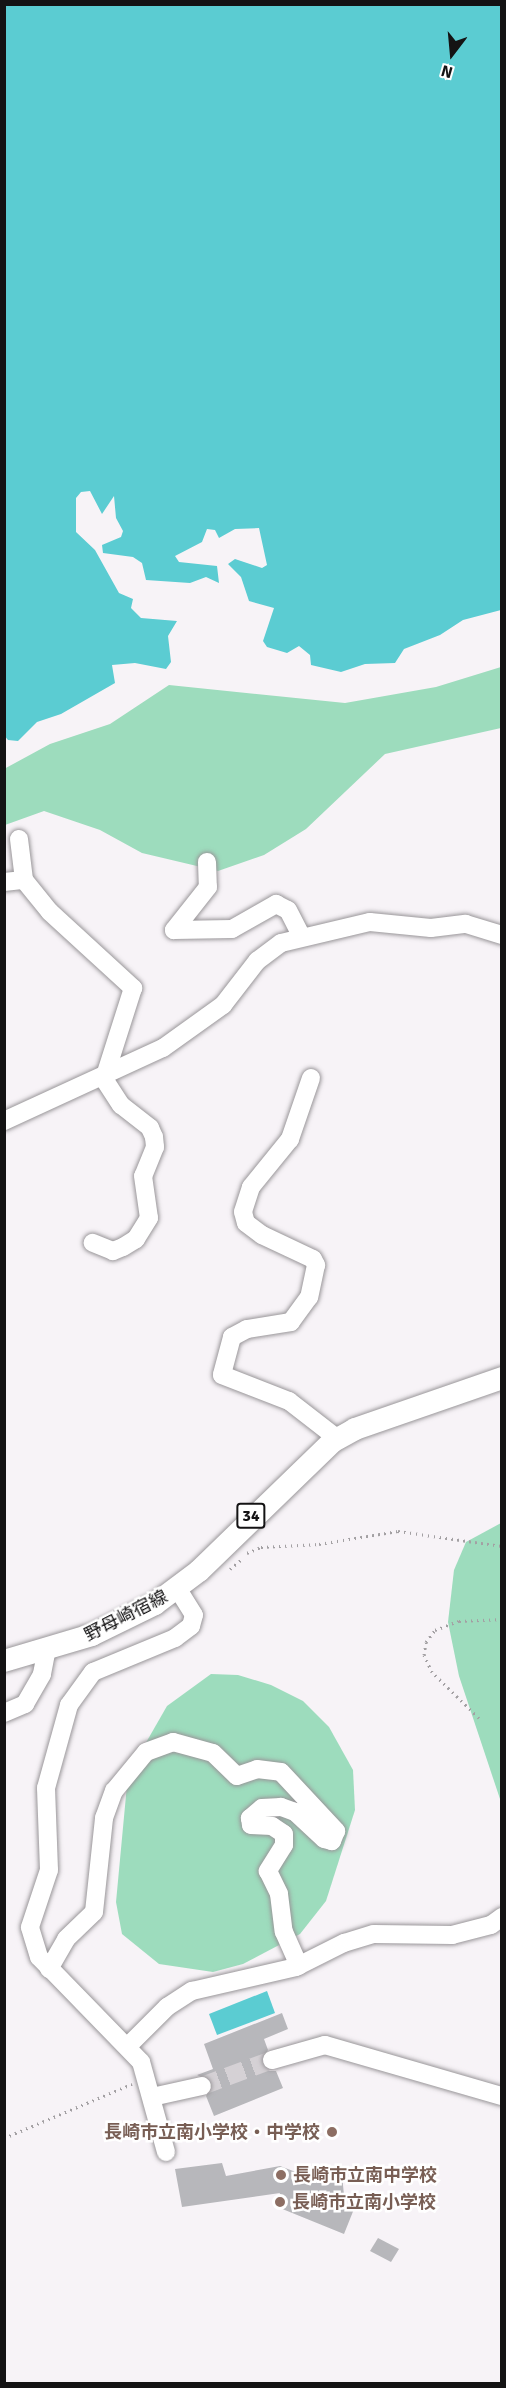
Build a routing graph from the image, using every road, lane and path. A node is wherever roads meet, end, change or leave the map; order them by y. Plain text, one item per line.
1 (19, 838) dead end
2 (207, 862) dead end
3 (24, 880) junction
4 (4, 882) edge
5 (501, 934) edge
6 (301, 935) junction
7 (311, 1078) dead end
8 (104, 1079) junction
9 (4, 1121) edge
10 (93, 1243) dead end
11 (501, 1377) edge
12 (338, 1439) junction
13 (501, 1546) edge
14 (199, 1571) junction
15 (178, 1589) junction
16 (501, 1619) edge
17 (46, 1653) junction
18 (4, 1661) edge
19 (4, 1713) edge
20 (479, 1718) dead end
21 (501, 1917) edge
22 (299, 1966) junction
23 (49, 1969) junction
24 (129, 2045) junction
25 (272, 2060) tunnel mouth
26 (148, 2079) junction
27 (202, 2086) tunnel mouth
28 (501, 2096) edge
29 (152, 2097) junction
30 (4, 2138) edge
31 (166, 2152) dead end

1 - 3 street
2 - 6 street
3 - 4 street
3 - 8 street
5 - 6 street
6 - 8 street
7 - 12 street
8 - 9 street
8 - 10 street
11 - 12 main road, 野母崎宿線 / 34
12 - 14 main road, 野母崎宿線 / 34
13 - 14 path
14 - 15 main road, 野母崎宿線 / 34
15 - 17 main road, 野母崎宿線 / 34
15 - 23 street
16 - 20 path
17 - 18 main road, 野母崎宿線 / 34
17 - 19 street
21 - 22 street
22 - 23 street
22 - 24 street
23 - 24 street
24 - 26 street
25 - 28 street
26 - 29 street
26 - 30 path
27 - 29 street
29 - 31 street

